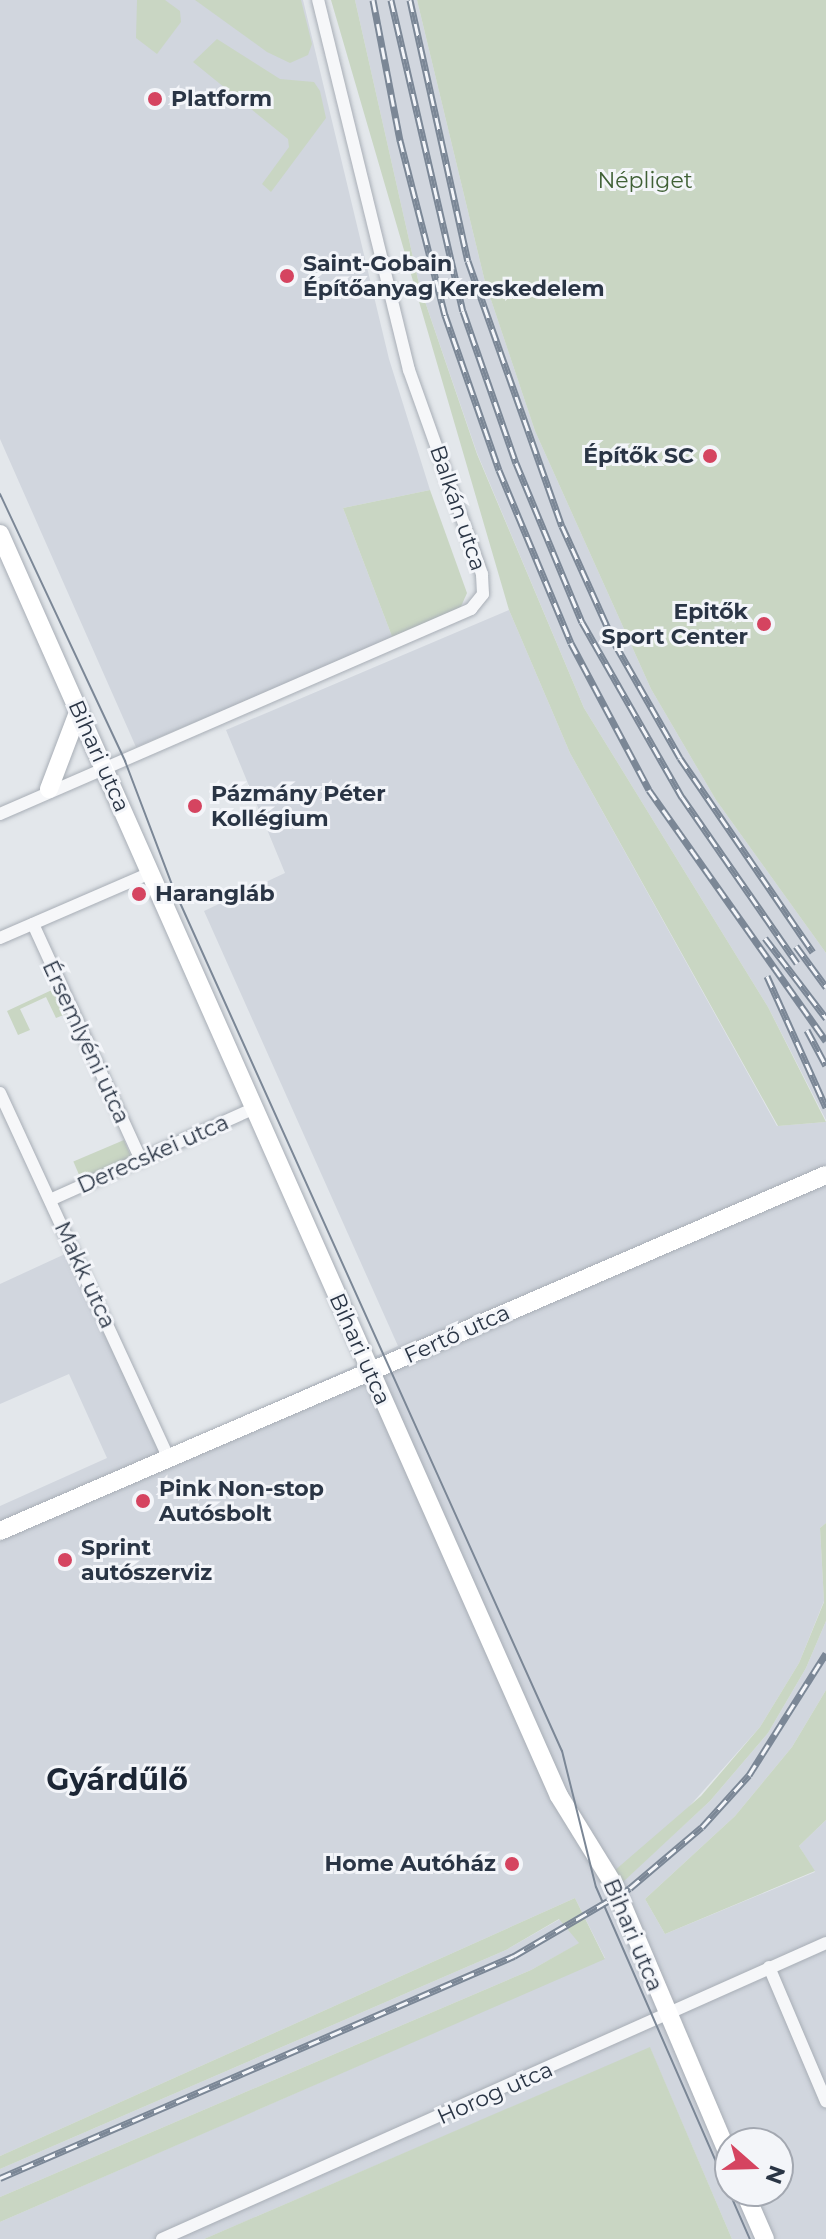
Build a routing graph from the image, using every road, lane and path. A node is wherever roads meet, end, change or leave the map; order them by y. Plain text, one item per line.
1 (318, 0) edge
2 (0, 534) edge
3 (79, 710) junction
4 (105, 769) junction
5 (49, 789) junction
6 (0, 814) edge
7 (150, 873) junction
8 (33, 924) junction
9 (0, 938) edge
10 (0, 1093) edge
11 (255, 1108) junction
12 (141, 1160) junction
13 (826, 1175) edge
14 (50, 1200) junction
15 (370, 1373) junction
16 (169, 1458) junction
17 (0, 1531) edge
18 (826, 1943) edge
19 (769, 1967) junction
20 (668, 2017) junction
21 (826, 2101) edge
22 (716, 2127) edge
23 (751, 2207) edge
24 (162, 2239) edge
25 (765, 2239) edge

1 - 4 street, Balkán utca
2 - 3 street, Bihari utca
3 - 4 street, Bihari utca
3 - 5 street
4 - 5 street, Balkán utca
4 - 7 street, Bihari utca
5 - 6 street, Balkán utca
7 - 8 street
7 - 11 street, Bihari utca
8 - 9 street
8 - 12 street, Érsemlyéni utca
10 - 14 street, Makk utca
11 - 12 street, Derecskei utca
11 - 15 street, Bihari utca
12 - 14 street, Derecskei utca
13 - 15 street, Fertő utca
14 - 16 street, Makk utca
15 - 16 street, Fertő utca
15 - 20 street, Bihari utca
16 - 17 street, Fertő utca
18 - 19 street, Horog utca
19 - 20 street, Horog utca
19 - 21 street
20 - 22 street, Bihari utca
20 - 24 street, Horog utca
23 - 25 street

